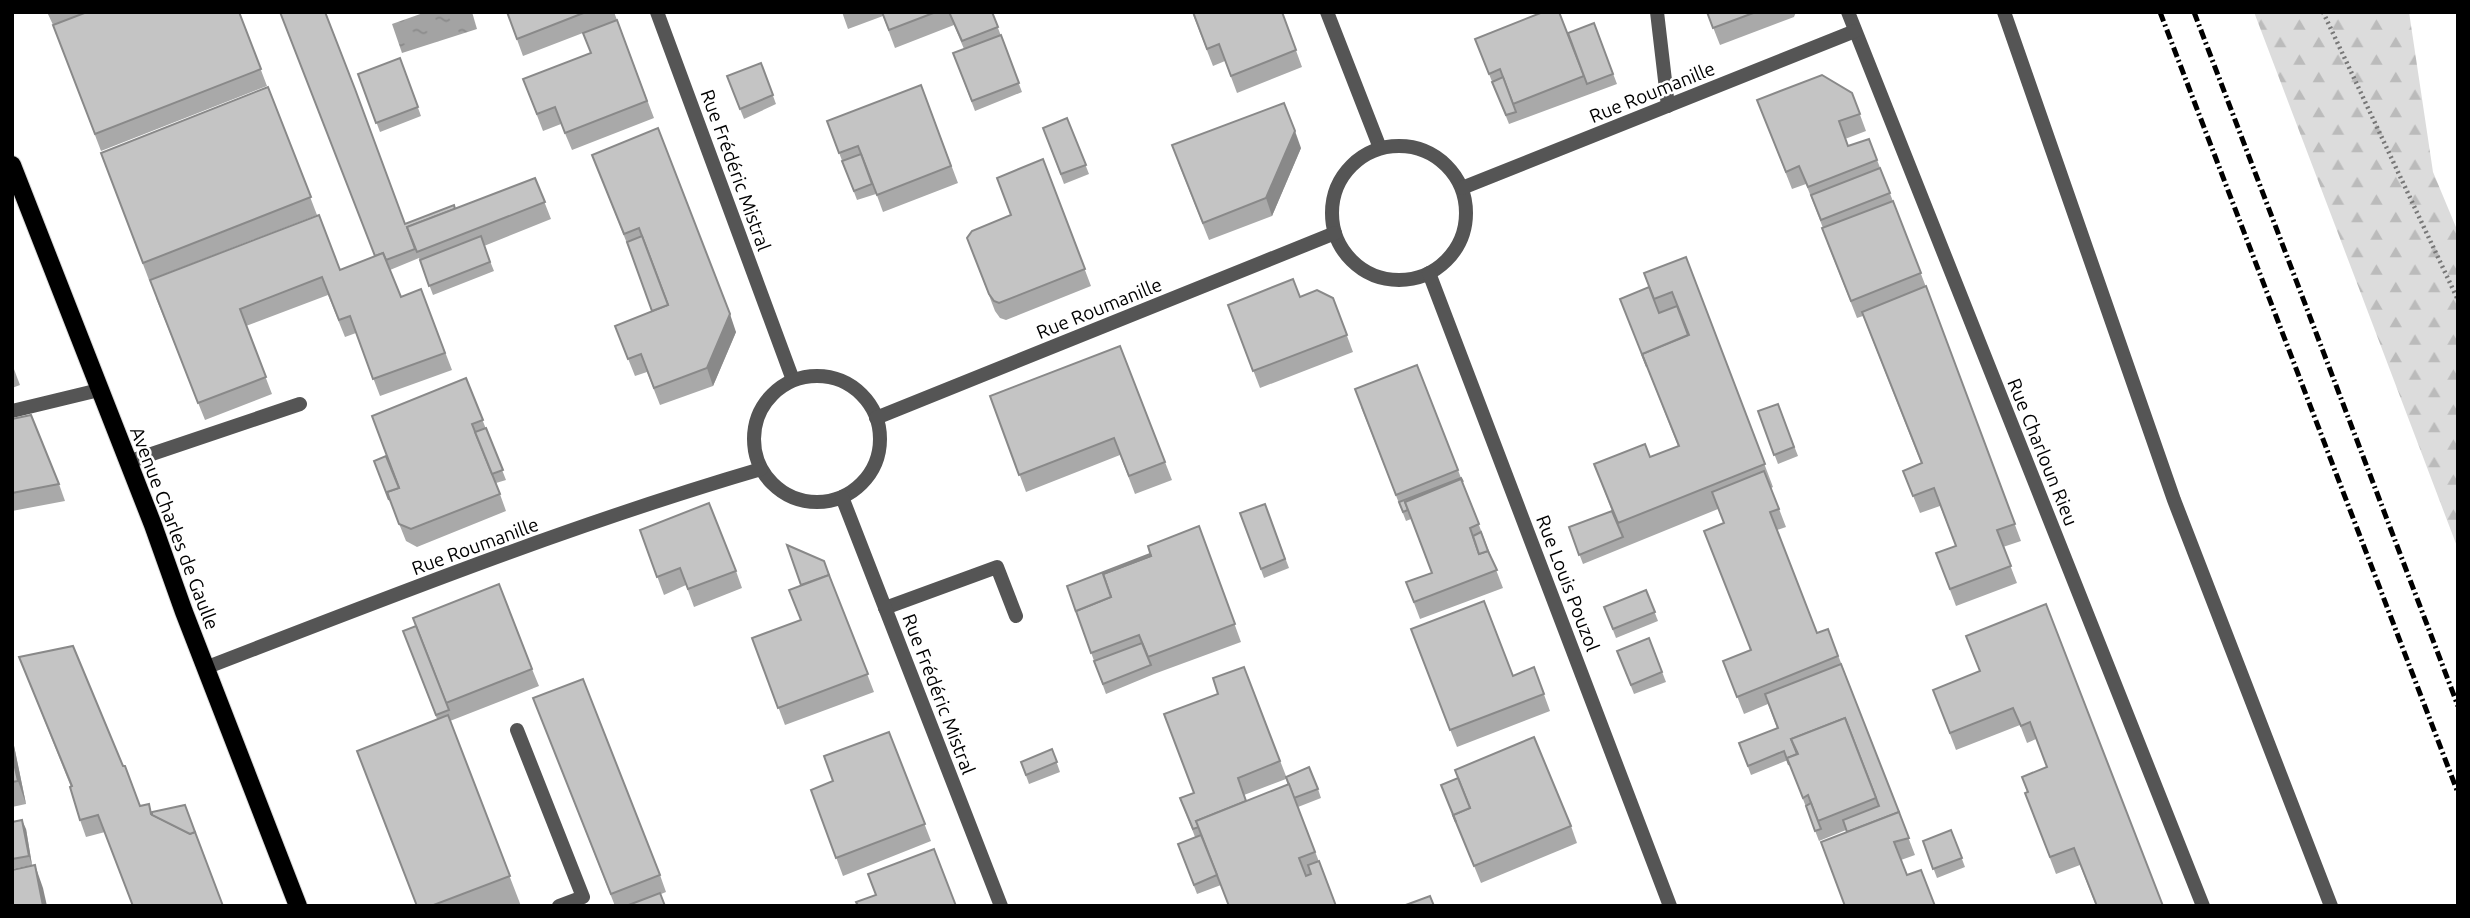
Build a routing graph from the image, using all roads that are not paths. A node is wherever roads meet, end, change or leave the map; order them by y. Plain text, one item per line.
1 (657, 12) edge
2 (1327, 12) edge
3 (1657, 12) edge
4 (1848, 12) edge
5 (2004, 12) edge
6 (1855, 31) junction
7 (1668, 106) junction
8 (1380, 148) junction
9 (12, 165) edge
10 (1462, 188) junction
11 (1335, 233) junction
12 (1429, 273) junction
13 (793, 380) junction
14 (99, 390) junction
15 (300, 404) dead end
16 (12, 411) edge
17 (876, 418) junction
18 (128, 462) junction
19 (761, 469) junction
20 (842, 497) junction
21 (885, 608) junction
22 (1016, 616) dead end
23 (205, 668) junction
24 (517, 730) dead end
25 (298, 906) edge
26 (559, 906) edge
27 (1001, 906) edge
28 (1670, 906) edge
29 (2203, 906) edge
30 (2331, 906) edge

1 - 13 street, Rue Frédéric Mistral
2 - 8 street
3 - 7 street
4 - 6 street, Rue Charloun Rieu
5 - 30 street
6 - 7 street, Rue Roumanille
6 - 29 street, Rue Charloun Rieu
7 - 10 street, Rue Roumanille
8 - 10 street
8 - 11 street
9 - 14 main road, Avenue Charles de Gaulle
10 - 12 street
11 - 12 street
11 - 17 street, Rue Roumanille
12 - 28 street, Rue Louis Pouzol
13 - 17 street
13 - 19 street
14 - 16 street
14 - 18 main road, Avenue Charles de Gaulle
15 - 18 street
17 - 20 street
18 - 23 main road, Avenue Charles de Gaulle
19 - 20 street
19 - 23 street, Rue Roumanille
20 - 21 street, Rue Frédéric Mistral
21 - 22 street
21 - 27 street, Rue Frédéric Mistral
23 - 25 main road, Avenue Charles de Gaulle
24 - 26 street

